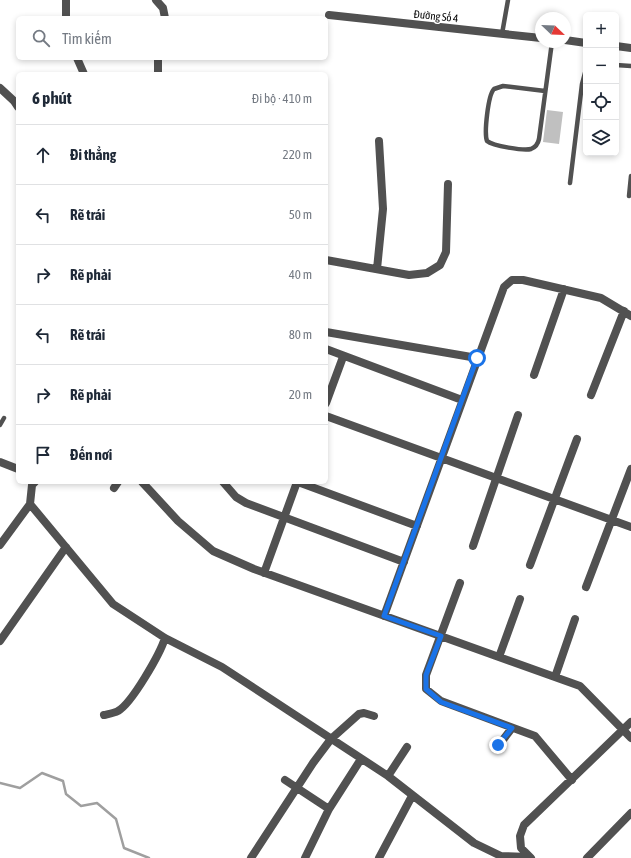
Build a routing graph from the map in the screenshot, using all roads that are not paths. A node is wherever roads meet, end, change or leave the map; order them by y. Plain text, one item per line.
1 (66, 0) edge
2 (156, 0) edge
3 (508, 0) edge
4 (329, 15) dead end
5 (66, 16) edge
6 (165, 16) edge
7 (502, 34) junction
8 (535, 37) edge
9 (571, 41) edge
10 (583, 43) edge
11 (619, 46) edge
12 (551, 48) edge
13 (631, 48) edge
14 (78, 60) edge
15 (158, 60) edge
16 (619, 65) edge
17 (631, 66) edge
18 (83, 72) edge
19 (158, 72) edge
20 (583, 80) edge
21 (0, 88) edge
22 (545, 92) junction
23 (16, 104) edge
24 (379, 141) dead end
25 (631, 176) edge
26 (570, 182) dead end
27 (448, 184) dead end
28 (629, 196) dead end
29 (328, 260) edge
30 (377, 269) junction
31 (564, 289) junction
32 (628, 313) edge
33 (328, 332) edge
34 (328, 350) edge
35 (343, 357) junction
36 (477, 358) junction
37 (534, 375) dead end
38 (591, 395) dead end
39 (328, 398) edge
40 (462, 400) junction
41 (518, 415) dead end
42 (328, 417) edge
43 (4, 418) dead end
44 (0, 426) edge
45 (577, 439) dead end
46 (441, 458) junction
47 (0, 462) edge
48 (16, 468) edge
49 (631, 469) edge
50 (495, 477) junction
51 (33, 484) edge
52 (144, 484) edge
53 (225, 484) edge
54 (296, 484) edge
55 (302, 484) edge
56 (555, 499) junction
57 (30, 504) junction
58 (284, 518) junction
59 (611, 519) junction
60 (417, 526) junction
61 (631, 526) edge
62 (0, 545) edge
63 (473, 546) dead end
64 (66, 547) junction
65 (404, 562) junction
66 (530, 565) dead end
67 (264, 573) junction
68 (460, 583) dead end
69 (586, 587) dead end
70 (520, 599) dead end
71 (384, 616) junction
72 (575, 619) dead end
73 (441, 636) junction
74 (165, 638) junction
75 (0, 641) edge
76 (498, 657) junction
77 (555, 677) junction
78 (104, 715) dead end
79 (374, 716) dead end
80 (631, 722) edge
81 (512, 728) junction
82 (623, 729) junction
83 (631, 738) edge
84 (331, 739) junction
85 (498, 745) dead end
86 (407, 747) dead end
87 (361, 759) junction
88 (388, 776) junction
89 (285, 780) dead end
90 (572, 780) junction
91 (297, 788) junction
92 (412, 796) junction
93 (329, 809) junction
94 (631, 813) edge
95 (252, 858) edge
96 (305, 858) edge
97 (379, 858) edge
98 (531, 858) edge
99 (587, 858) edge

1 - 5 street
2 - 6 street
3 - 7 lane
4 - 7 street, Đường Số 4
7 - 8 street, Đường Số 4
9 - 10 street
11 - 13 street
12 - 22 lane
14 - 18 street
15 - 19 street
16 - 17 lane
20 - 26 lane
21 - 23 street
22 - 22 lane
24 - 30 street
25 - 28 lane
27 - 30 street
29 - 30 street
31 - 32 street
31 - 36 street
31 - 37 street
32 - 38 street
33 - 36 street
34 - 35 street
35 - 39 street
35 - 40 street
36 - 40 street
40 - 46 street
41 - 50 street
42 - 46 street
43 - 44 lane
45 - 56 street
46 - 50 street
46 - 60 street
47 - 48 street
49 - 59 street
50 - 56 street
50 - 63 street
51 - 57 street
52 - 67 street
53 - 58 street
54 - 58 street
55 - 60 street
56 - 59 street
56 - 66 street
57 - 62 street
57 - 64 street
58 - 65 street
58 - 67 street
59 - 61 street
59 - 69 street
60 - 65 street
64 - 74 street
64 - 75 street
65 - 71 street
67 - 71 street
68 - 73 street
70 - 76 street
71 - 73 street
72 - 77 street
73 - 76 street
73 - 81 street
74 - 78 street
74 - 84 street
76 - 77 street
77 - 82 street
79 - 84 street
80 - 82 street
81 - 85 street
81 - 90 street
82 - 83 street
82 - 90 street
84 - 87 street
84 - 91 street
86 - 88 street
87 - 88 street
87 - 93 street
88 - 92 street
89 - 91 street
90 - 98 street
91 - 93 street
91 - 95 street
92 - 97 street
92 - 98 street
93 - 96 street
94 - 99 street

